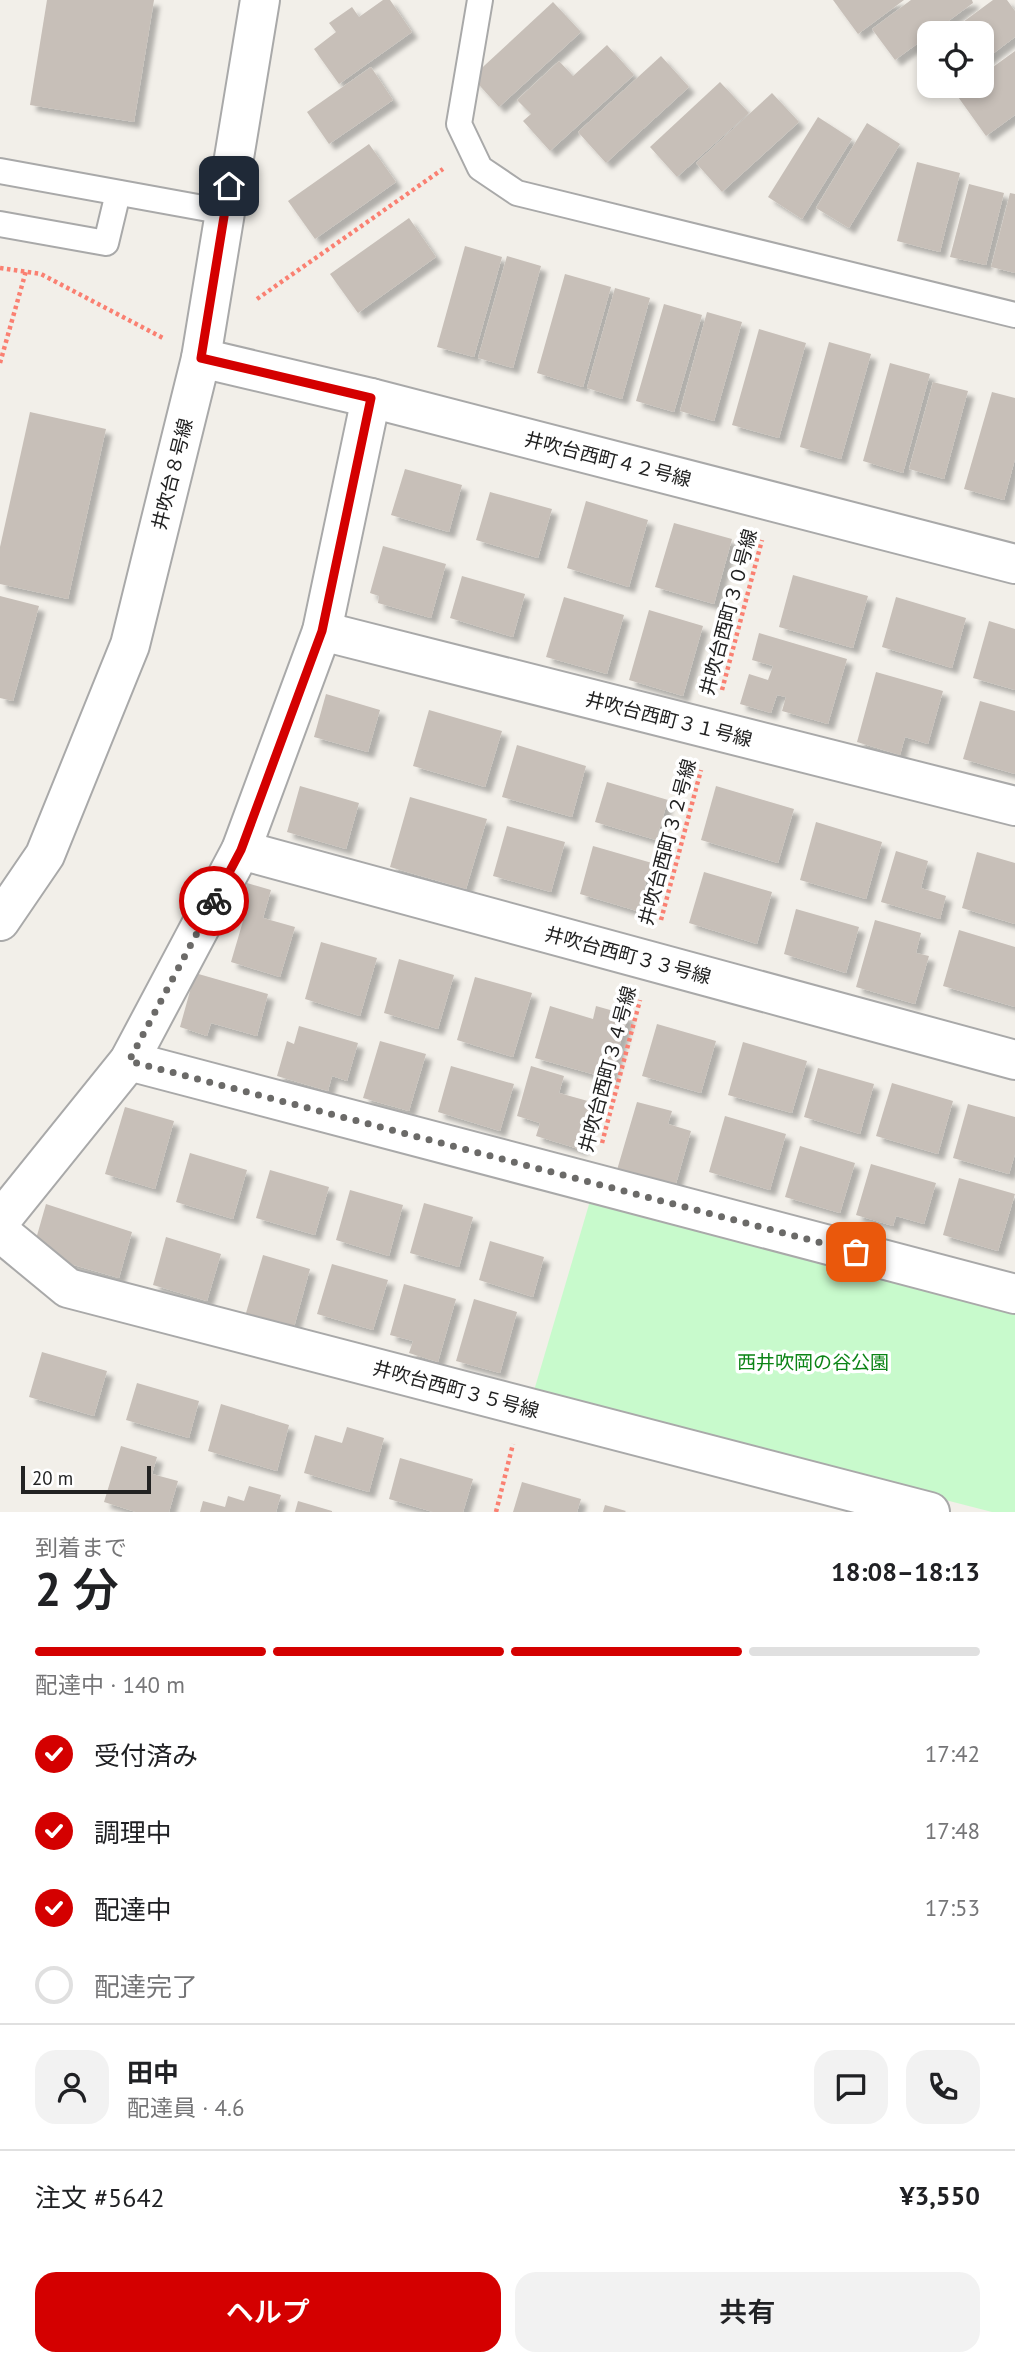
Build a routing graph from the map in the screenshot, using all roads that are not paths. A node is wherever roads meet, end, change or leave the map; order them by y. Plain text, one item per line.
1 (260, 0) edge
2 (480, 0) edge
3 (0, 171) edge
4 (118, 192) junction
5 (225, 212) junction
6 (0, 224) edge
7 (1015, 315) edge
8 (201, 358) junction
9 (371, 398) junction
10 (1015, 564) edge
11 (322, 631) junction
12 (1015, 806) edge
13 (241, 850) junction
14 (0, 921) edge
15 (1015, 1060) edge
16 (129, 1061) junction
17 (0, 1221) edge
18 (0, 1233) edge
19 (1015, 1294) edge
20 (930, 1512) edge

1 - 5 street, 井吹台８号線
2 - 7 lane
3 - 4 lane
4 - 5 lane
4 - 6 lane
5 - 8 street, 井吹台８号線
8 - 9 street, 井吹台西町４２号線
8 - 14 street, 井吹台８号線
9 - 10 street, 井吹台西町４２号線
9 - 11 street
11 - 12 street, 井吹台西町３１号線
11 - 13 street
13 - 15 street, 井吹台西町３３号線
13 - 16 street
16 - 17 street
16 - 19 street
18 - 20 street, 井吹台西町３５号線

